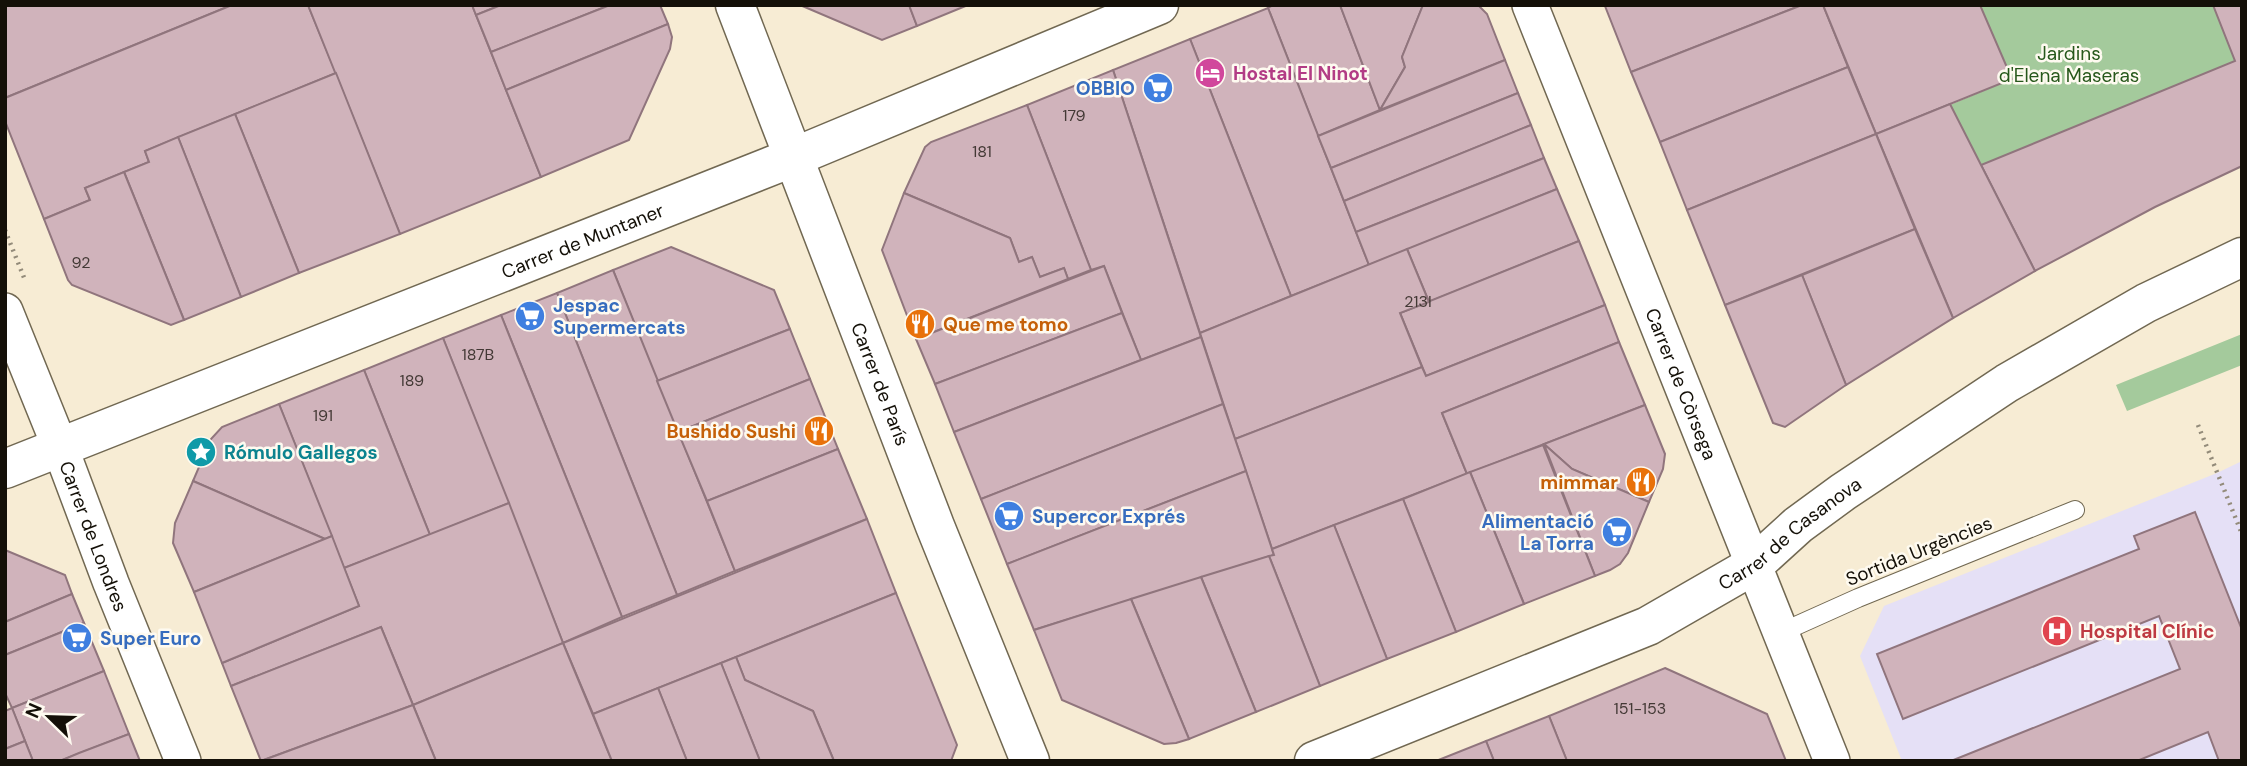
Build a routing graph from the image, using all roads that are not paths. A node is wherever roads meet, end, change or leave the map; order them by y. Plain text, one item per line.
1 (735, 5) edge
2 (1159, 5) edge
3 (1530, 5) edge
4 (794, 157) junction
5 (2242, 257) edge
6 (5, 311) edge
7 (60, 447) junction
8 (5, 469) edge
9 (2075, 510) dead end
10 (1754, 565) junction
11 (1780, 633) junction
12 (183, 761) edge
13 (1030, 761) edge
14 (1314, 761) edge
15 (1832, 761) edge

1 - 4 main road, Carrer de París
2 - 4 main road, Carrer de Muntaner
3 - 10 street, Carrer de Còrsega
4 - 7 main road, Carrer de Muntaner
4 - 13 main road, Carrer de París
5 - 10 main road, Carrer de Casanova
6 - 7 street, Carrer de Londres
7 - 8 main road, Carrer de Muntaner
7 - 12 street, Carrer de Londres
9 - 11 lane, Sortida Urgències
10 - 11 street, Carrer de Còrsega
10 - 14 main road, Carrer de Casanova
11 - 15 street, Carrer de Còrsega

